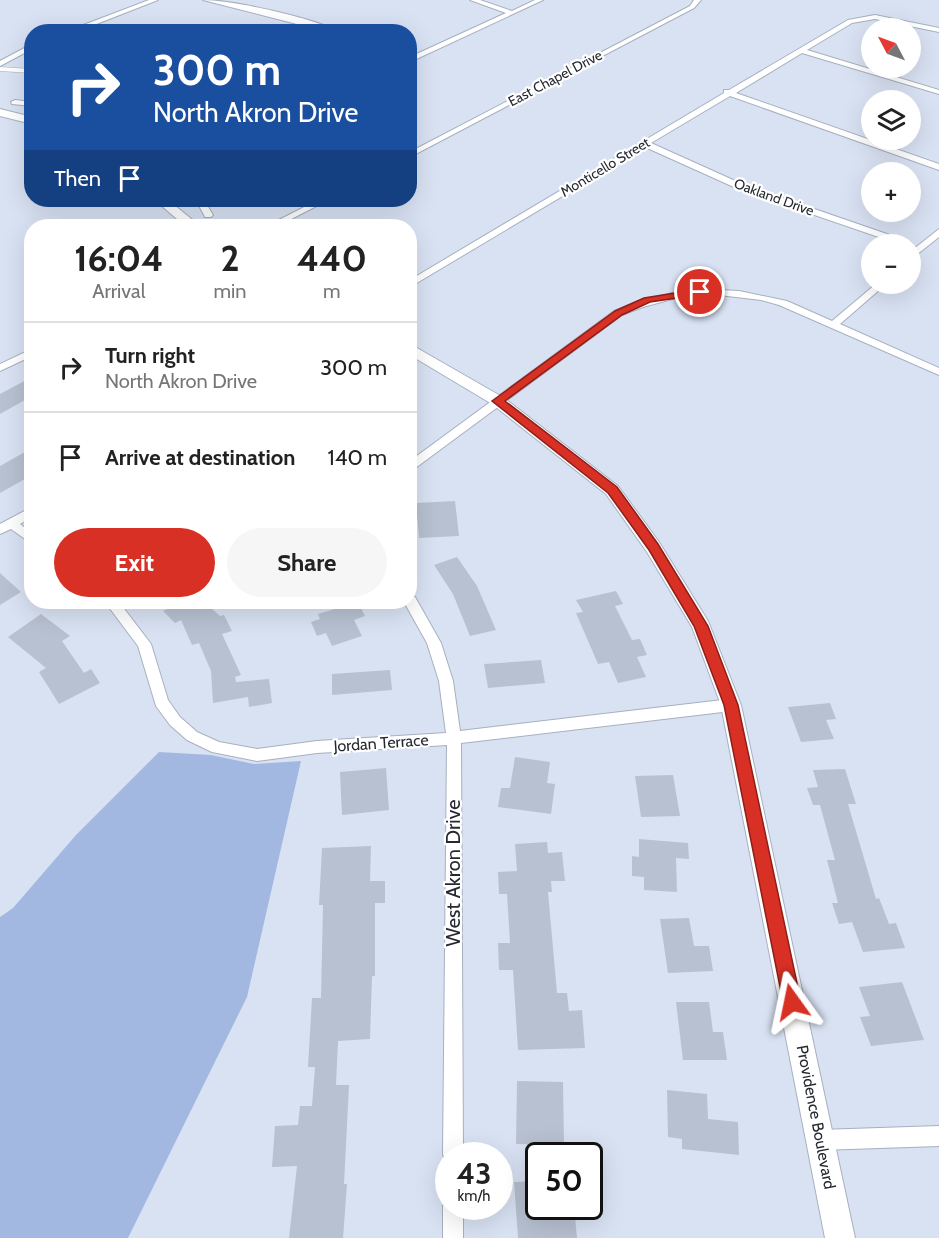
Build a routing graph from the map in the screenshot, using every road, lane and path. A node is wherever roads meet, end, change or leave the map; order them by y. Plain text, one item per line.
1 (155, 0) edge
2 (206, 0) edge
3 (473, 0) edge
4 (540, 0) edge
5 (698, 0) edge
6 (512, 13) junction
7 (90, 24) edge
8 (308, 24) edge
9 (939, 30) edge
10 (24, 50) edge
11 (800, 50) junction
12 (417, 56) edge
13 (2, 61) edge
14 (0, 69) edge
15 (24, 71) edge
16 (727, 92) junction
17 (939, 92) edge
18 (15, 102) dead end
19 (24, 103) edge
20 (0, 112) edge
21 (24, 119) edge
22 (643, 143) junction
23 (417, 151) edge
24 (939, 167) edge
25 (170, 207) edge
26 (204, 207) edge
27 (310, 207) edge
28 (208, 215) dead end
29 (184, 219) edge
30 (286, 219) edge
31 (939, 232) edge
32 (877, 234) edge
33 (921, 241) edge
34 (417, 280) edge
35 (870, 294) edge
36 (833, 326) junction
37 (417, 353) edge
38 (24, 356) edge
39 (0, 368) edge
40 (939, 372) edge
41 (498, 401) junction
42 (417, 461) edge
43 (24, 516) edge
44 (5, 527) edge
45 (24, 536) edge
46 (117, 609) edge
47 (415, 609) edge
48 (731, 705) junction
49 (454, 738) junction
50 (939, 1136) edge
51 (820, 1140) junction
52 (453, 1142) edge
53 (453, 1220) edge
54 (453, 1238) edge
55 (840, 1238) edge

1 - 7 street
2 - 8 street
3 - 6 street
4 - 6 street
5 - 23 street, East Chapel Drive
6 - 12 street
9 - 11 street, Monticello Street
10 - 13 street
11 - 16 street, Monticello Street
11 - 17 street
14 - 15 lane
16 - 22 street, Monticello Street
16 - 24 street
18 - 19 street
20 - 21 main road
22 - 32 street, Oakland Drive
22 - 34 street, Monticello Street
25 - 29 main road
26 - 28 street
27 - 30 street
31 - 33 street
35 - 36 street
36 - 40 street
36 - 41 street
37 - 41 main road, Providence Boulevard
38 - 39 street
41 - 42 street
41 - 48 main road, Providence Boulevard
43 - 44 street
44 - 45 street
46 - 49 street, Jordan Terrace
47 - 49 street, West Akron Drive
48 - 49 street, Jordan Terrace
48 - 51 main road, Providence Boulevard
49 - 52 street, West Akron Drive
50 - 51 street
51 - 55 main road, Providence Boulevard
53 - 54 street

